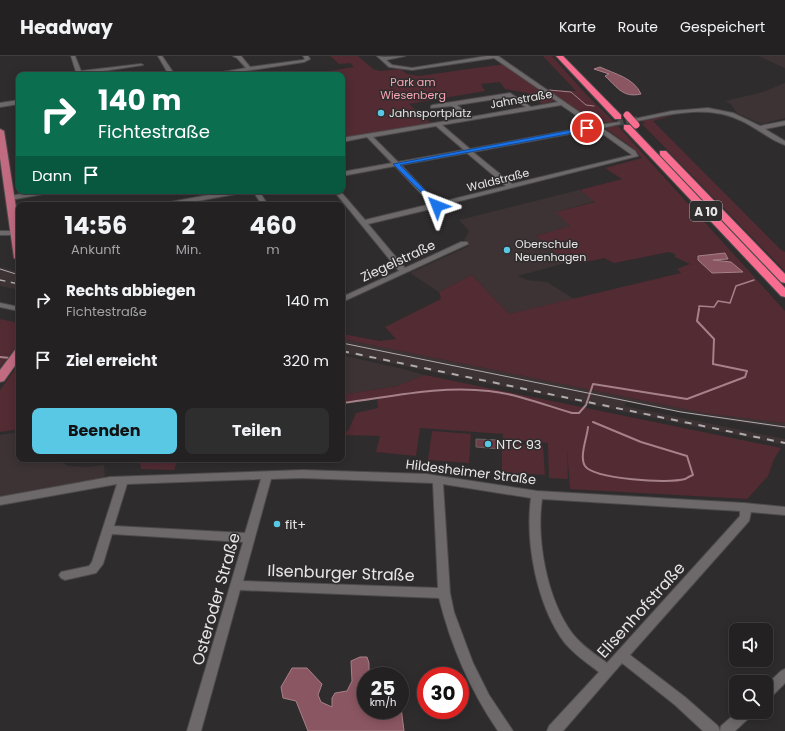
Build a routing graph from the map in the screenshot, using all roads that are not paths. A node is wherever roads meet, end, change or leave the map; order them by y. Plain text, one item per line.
1 (73, 56) edge
2 (160, 56) edge
3 (235, 56) edge
4 (403, 56) edge
5 (457, 56) edge
6 (496, 56) edge
7 (559, 56) edge
8 (568, 56) edge
9 (306, 58) edge
10 (381, 58) edge
11 (464, 61) junction
12 (141, 65) dead end
13 (249, 69) junction
14 (79, 72) edge
15 (94, 72) edge
16 (170, 72) edge
17 (243, 72) edge
18 (16, 102) edge
19 (562, 103) junction
20 (453, 104) junction
21 (0, 105) edge
22 (433, 107) dead end
23 (530, 108) junction
24 (469, 118) junction
25 (618, 120) junction
26 (785, 123) edge
27 (438, 124) junction
28 (634, 124) junction
29 (598, 126) junction
30 (759, 128) junction
31 (0, 131) edge
32 (369, 136) junction
33 (345, 140) edge
34 (785, 143) edge
35 (468, 151) junction
36 (396, 164) junction
37 (345, 173) edge
38 (511, 187) junction
39 (32, 194) edge
40 (226, 194) edge
41 (339, 194) edge
42 (10, 198) junction
43 (182, 202) edge
44 (437, 206) junction
45 (363, 223) junction
46 (16, 228) edge
47 (0, 233) edge
48 (16, 233) edge
49 (464, 244) dead end
50 (403, 271) junction
51 (785, 280) edge
52 (785, 294) edge
53 (345, 299) edge
54 (0, 305) edge
55 (16, 308) edge
56 (15, 357) edge
57 (0, 378) edge
58 (267, 475) junction
59 (438, 479) junction
60 (123, 480) junction
61 (537, 495) junction
62 (0, 501) edge
63 (744, 507) junction
64 (785, 511) edge
65 (107, 530) junction
66 (250, 538) junction
67 (65, 575) dead end
68 (236, 585) junction
69 (444, 593) junction
70 (621, 655) junction
71 (607, 671) junction
72 (785, 675) edge
73 (773, 686) edge
74 (739, 719) edge
75 (194, 731) edge
76 (506, 731) edge
77 (554, 731) edge
78 (713, 731) edge
79 (726, 731) edge

1 - 14 street
2 - 16 street
3 - 13 street
4 - 10 street
5 - 11 street
6 - 11 street
6 - 19 street
7 - 25 highway, A 10
8 - 28 highway, A 10, bridge
9 - 13 street
10 - 11 street
12 - 15 street
13 - 17 street
18 - 21 street
19 - 23 street, Jahnstraße
19 - 29 street
20 - 22 street
20 - 23 street
20 - 24 street
23 - 24 street, Jahnstraße
24 - 27 street, Jahnstraße
25 - 28 highway, A 10
25 - 29 street
26 - 30 street
27 - 32 street, Jahnstraße
27 - 35 street
28 - 30 street
28 - 51 highway, A 10
28 - 52 highway, A 10
29 - 35 street
29 - 38 street, Waldstraße
30 - 34 street
31 - 42 main road
32 - 33 street, Jahnstraße
32 - 36 street
35 - 36 street
35 - 38 street
36 - 37 street
36 - 44 street
38 - 44 street, Waldstraße
39 - 42 street
40 - 43 street
41 - 45 street
42 - 46 main road
44 - 45 street, Waldstraße
45 - 50 street
47 - 48 street
49 - 50 street, Ziegelstraße
50 - 53 street, Ziegelstraße
54 - 55 street
56 - 57 main road
58 - 59 street, Hildesheimer Straße
58 - 60 street, Hildesheimer Straße
58 - 66 street, Osteroder Straße
59 - 61 street, Hildesheimer Straße
59 - 69 street
60 - 62 street, Hildesheimer Straße
60 - 65 street
61 - 63 street, Hildesheimer Straße
61 - 71 street
63 - 64 street, Hildesheimer Straße
63 - 70 street, Elisenhofstraße
65 - 66 street
65 - 67 street
66 - 68 street, Osteroder Straße
68 - 69 street, Ilsenburger Straße
68 - 75 street, Osteroder Straße
69 - 76 street
70 - 71 street, Elisenhofstraße
70 - 78 street
71 - 77 street, Elisenhofstraße
72 - 73 street
74 - 79 street

